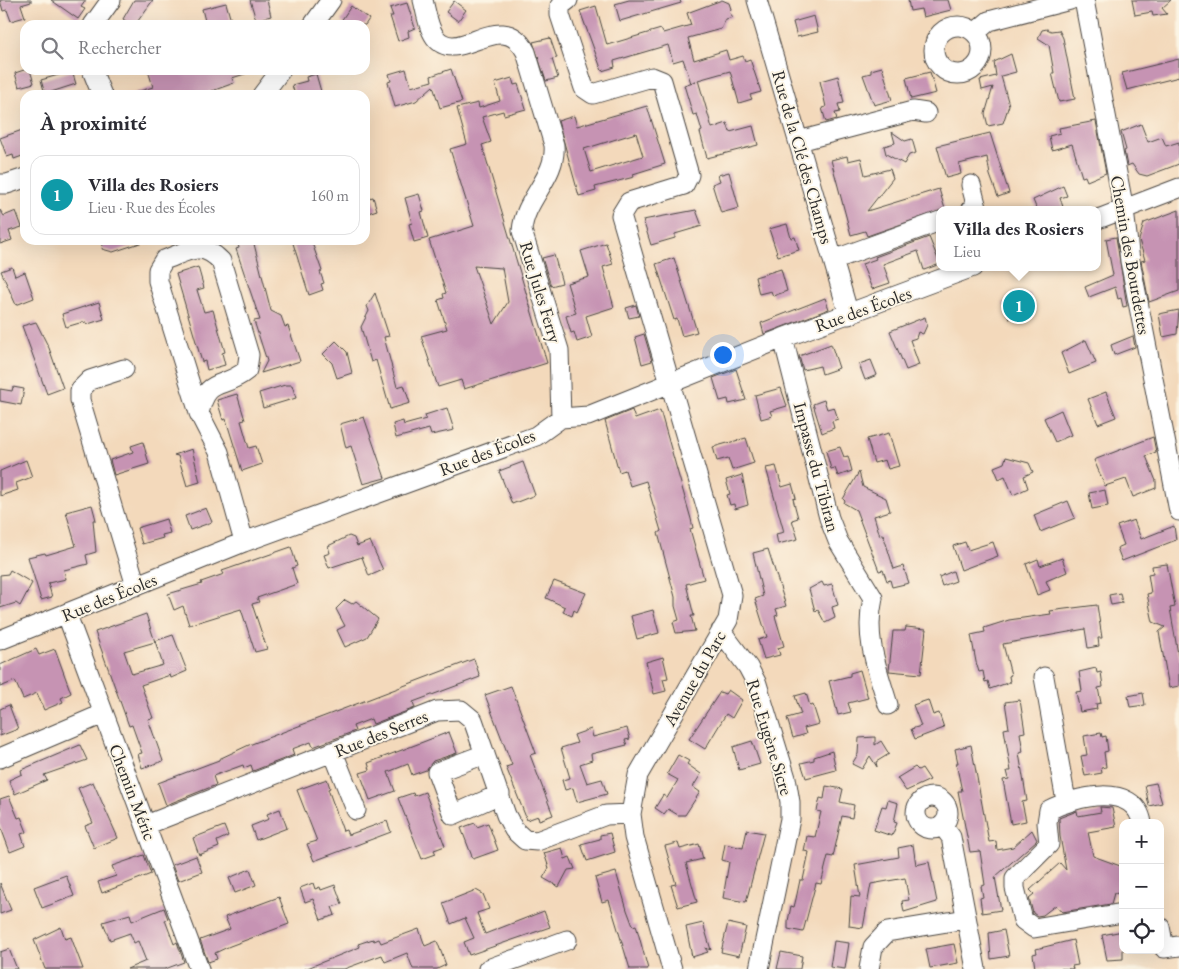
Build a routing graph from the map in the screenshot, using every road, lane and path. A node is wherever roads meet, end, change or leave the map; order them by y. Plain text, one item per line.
1 (111, 0) edge
2 (331, 0) edge
3 (423, 0) edge
4 (568, 0) edge
5 (757, 0) edge
6 (1070, 0) edge
7 (1084, 0) edge
8 (97, 20) edge
9 (317, 20) edge
10 (975, 33) dead end
11 (94, 75) edge
12 (277, 75) edge
13 (100, 90) edge
14 (266, 90) edge
15 (926, 113) dead end
16 (799, 141) junction
17 (20, 180) edge
18 (0, 184) edge
19 (971, 185) dead end
20 (1179, 188) edge
21 (976, 206) edge
22 (1124, 210) junction
23 (1101, 218) edge
24 (936, 222) edge
25 (833, 260) junction
26 (963, 271) edge
27 (848, 315) junction
28 (783, 338) junction
29 (124, 369) dead end
30 (672, 384) junction
31 (199, 413) junction
32 (560, 418) junction
33 (1179, 511) edge
34 (244, 542) junction
35 (136, 586) junction
36 (67, 615) junction
37 (721, 631) junction
38 (0, 640) edge
39 (1044, 677) dead end
40 (888, 705) dead end
41 (103, 714) junction
42 (333, 752) junction
43 (485, 754) junction
44 (0, 758) edge
45 (500, 794) junction
46 (1066, 801) junction
47 (356, 810) dead end
48 (631, 814) junction
49 (1141, 819) edge
50 (942, 825) dead end
51 (146, 826) junction
52 (1119, 914) edge
53 (966, 919) junction
54 (567, 940) dead end
55 (1179, 946) edge
56 (1164, 948) edge
57 (199, 969) edge
58 (488, 969) edge
59 (672, 969) edge
60 (759, 969) edge
61 (869, 969) edge
62 (976, 969) edge

1 - 8 street
2 - 9 street
3 - 32 street, Rue Jules Ferry
4 - 30 street, Avenue du Parc
5 - 16 street, Rue de la Clé des Champs
6 - 10 street
7 - 22 street, Chemin des Bourdettes
11 - 13 street
12 - 14 street
15 - 16 street
16 - 25 street, Rue de la Clé des Champs
17 - 18 street
19 - 21 street
20 - 22 street
22 - 23 street
22 - 33 street, Chemin des Bourdettes
24 - 25 street
25 - 27 street, Rue de la Clé des Champs
26 - 27 street, Rue des Écoles
27 - 28 street, Rue des Écoles
28 - 30 street, Rue des Écoles
28 - 40 street, Impasse du Tibiran
29 - 35 street
30 - 32 street, Rue des Écoles
30 - 37 street, Avenue du Parc
31 - 31 street
31 - 34 street
32 - 34 street, Rue des Écoles
34 - 35 street, Rue des Écoles
35 - 36 street, Rue des Écoles
36 - 38 street, Rue des Écoles
36 - 41 street, Chemin Méric
37 - 48 street, Avenue du Parc
37 - 60 street, Rue Eugène Sicre
39 - 46 street
41 - 44 street
41 - 51 street, Chemin Méric
42 - 43 street, Rue des Serres
42 - 47 street
42 - 51 street, Rue des Serres
43 - 45 street, Rue des Serres
43 - 45 street
45 - 48 street, Rue des Serres
46 - 49 street
46 - 52 street
48 - 59 street, Avenue du Parc
50 - 53 street
51 - 57 street, Chemin Méric
53 - 61 street
53 - 62 street
54 - 58 street
55 - 56 street

